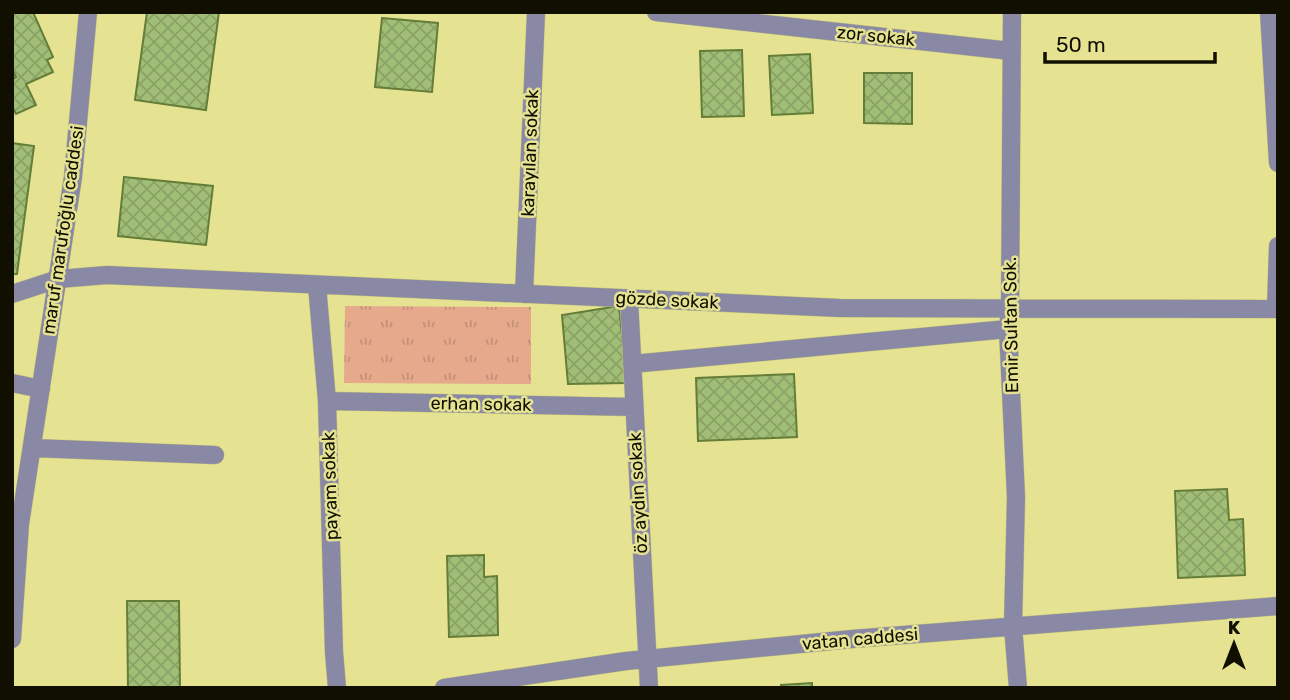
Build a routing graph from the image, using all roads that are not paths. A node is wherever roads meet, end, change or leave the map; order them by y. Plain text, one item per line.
1 (88, 12) edge
2 (537, 12) edge
3 (656, 12) edge
4 (1012, 12) edge
5 (1269, 12) edge
6 (1012, 51) junction
7 (1278, 163) edge
8 (1278, 246) edge
9 (58, 279) junction
10 (317, 285) junction
11 (12, 294) edge
12 (524, 294) junction
13 (629, 299) junction
14 (1010, 309) junction
15 (1277, 309) edge
16 (1008, 329) junction
17 (632, 364) junction
18 (12, 383) edge
19 (41, 389) junction
20 (327, 401) junction
21 (634, 407) junction
22 (32, 448) junction
23 (215, 455) dead end
24 (1278, 606) edge
25 (1014, 632) junction
26 (12, 639) edge
27 (647, 659) junction
28 (337, 688) edge
29 (444, 688) edge
30 (649, 688) edge
31 (1018, 688) edge

1 - 9 street, maruf marufoğlu caddesi
2 - 12 street, karayılan sokak
3 - 6 street, zor sokak
4 - 6 street, Emir Sultan Sok.
5 - 7 street
6 - 14 street, Emir Sultan Sok.
8 - 15 street, gözde sokak
9 - 10 street, gözde sokak
9 - 11 street, gözde sokak
9 - 19 street, maruf marufoğlu caddesi
10 - 12 street, gözde sokak
10 - 20 street, payam sokak
12 - 13 street, gözde sokak
13 - 14 street, gözde sokak
13 - 17 street, öz aydın sokak
14 - 15 street, gözde sokak
14 - 16 street, Emir Sultan Sok.
16 - 17 street
16 - 25 street, Emir Sultan Sok.
17 - 21 street, öz aydın sokak
18 - 19 street
19 - 22 street, maruf marufoğlu caddesi
20 - 21 street, erhan sokak
20 - 28 street, payam sokak
21 - 27 street, öz aydın sokak
22 - 23 street
22 - 26 street, maruf marufoğlu caddesi
24 - 25 street, vatan caddesi
25 - 27 street, vatan caddesi
25 - 31 street, Emir Sultan Sok.
27 - 29 street, vatan caddesi
27 - 30 street, öz aydın sokak

